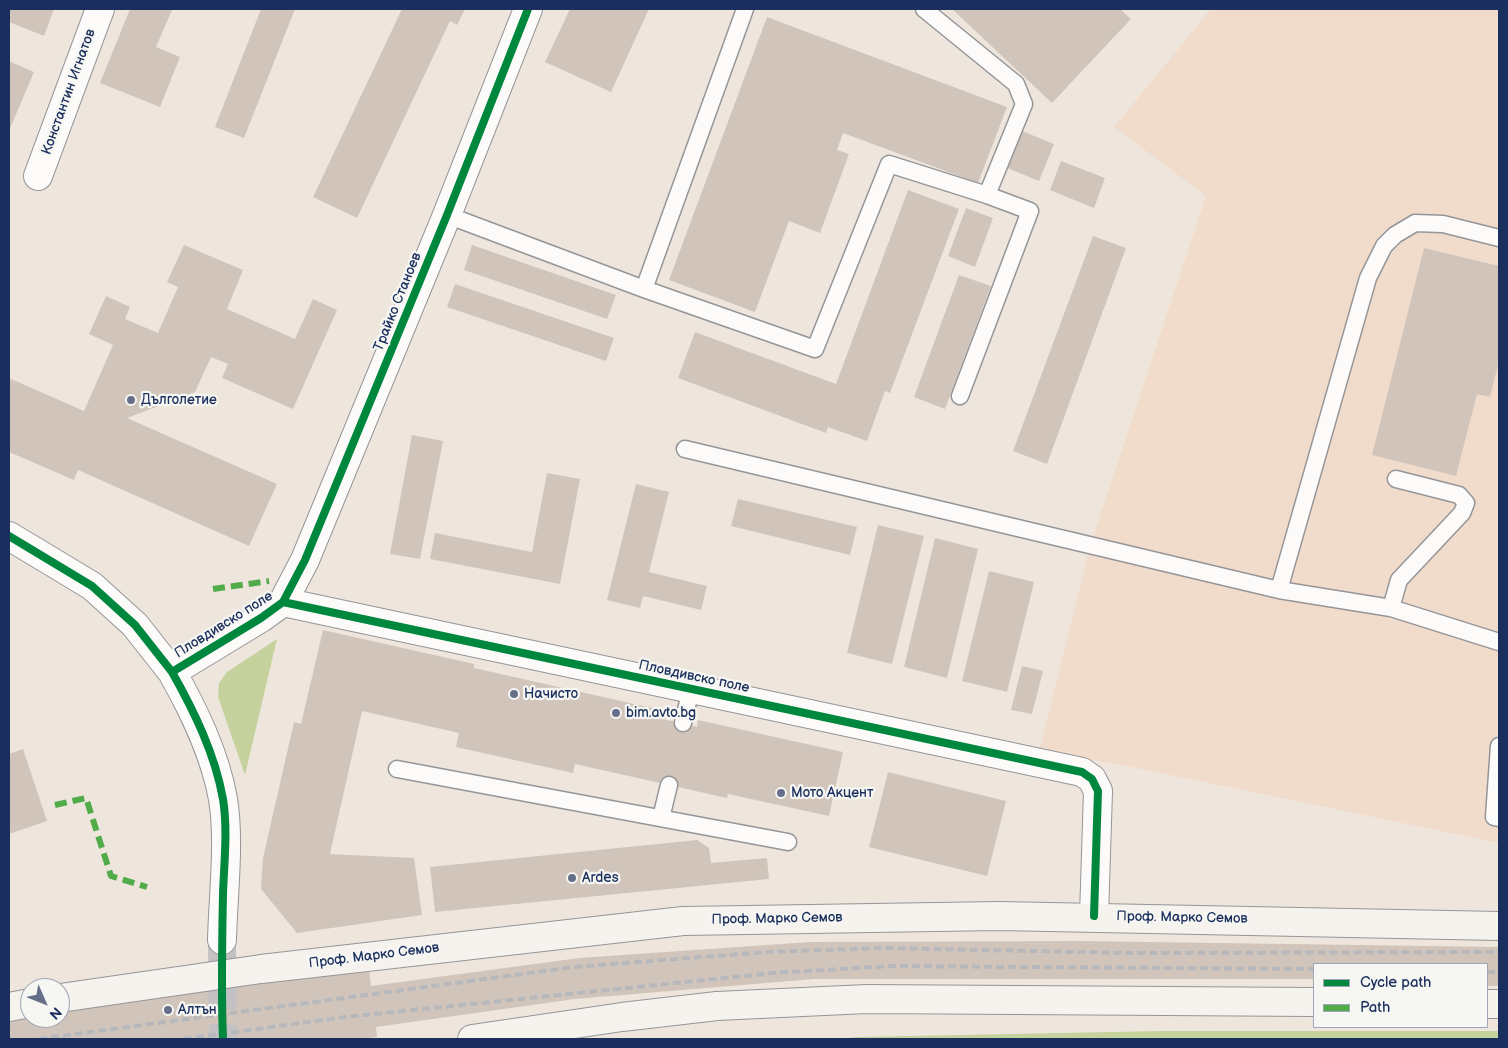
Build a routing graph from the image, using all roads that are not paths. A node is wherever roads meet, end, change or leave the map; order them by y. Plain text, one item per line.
1 (100, 9) edge
2 (528, 9) edge
3 (744, 9) edge
4 (924, 9) edge
5 (38, 176) dead end
6 (987, 195) junction
7 (447, 215) junction
8 (1499, 238) edge
9 (644, 289) junction
10 (960, 396) dead end
11 (685, 449) dead end
12 (1396, 479) dead end
13 (9, 536) edge
14 (1279, 590) junction
15 (283, 602) junction
16 (1392, 608) junction
17 (1499, 642) edge
18 (172, 672) junction
19 (691, 689) junction
20 (683, 723) dead end
21 (1499, 746) edge
22 (397, 769) dead end
23 (669, 785) dead end
24 (661, 818) junction
25 (1499, 818) edge
26 (788, 842) dead end
27 (1094, 916) junction
28 (1499, 926) edge
29 (222, 940) tunnel mouth
30 (70, 997) edge
31 (1313, 1002) edge
32 (472, 1039) edge

1 - 5 street, Константин Игнатов
2 - 7 street, Трайко Станоев
3 - 9 lane
4 - 6 lane
6 - 9 lane
6 - 10 lane
7 - 9 lane
7 - 15 street, Трайко Станоев
8 - 14 lane
11 - 14 lane
12 - 16 lane
13 - 18 street, Пловдивско поле
14 - 16 lane
15 - 18 street, Пловдивско поле
15 - 19 street, Пловдивско поле
16 - 17 lane
18 - 29 street, Пловдивско поле
19 - 20 lane
19 - 27 street, Пловдивско поле
21 - 25 lane
22 - 24 lane
23 - 24 lane
24 - 26 lane
27 - 28 main road, Проф. Марко Семов
27 - 30 main road, Проф. Марко Семов
31 - 32 main road

